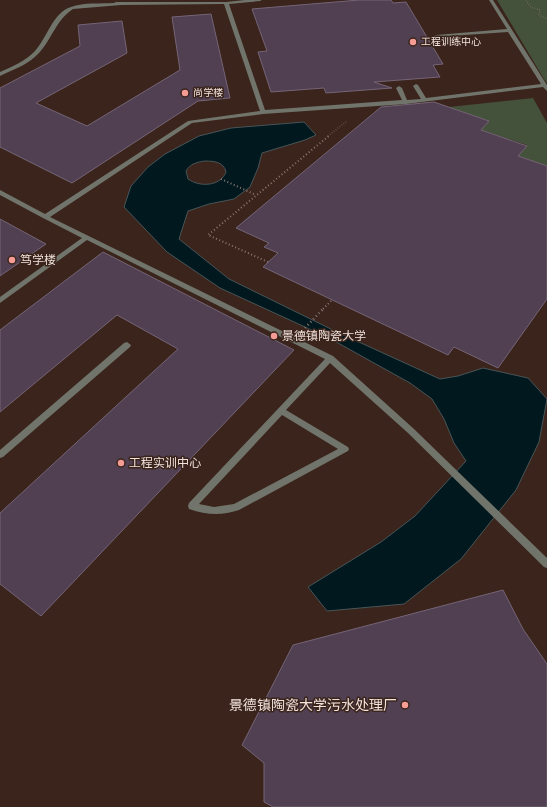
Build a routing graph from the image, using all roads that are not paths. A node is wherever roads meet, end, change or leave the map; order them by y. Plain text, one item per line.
1 (76, 0) edge
2 (106, 0) edge
3 (260, 0) edge
4 (491, 0) edge
5 (226, 3) junction
6 (121, 4) junction
7 (72, 8) junction
8 (510, 30) junction
9 (436, 36) dead end
10 (0, 74) edge
11 (416, 86) dead end
12 (546, 87) edge
13 (399, 88) dead end
14 (424, 100) junction
15 (406, 102) junction
16 (263, 112) junction
17 (0, 192) edge
18 (45, 217) junction
19 (87, 237) junction
20 (0, 301) edge
21 (127, 345) dead end
22 (330, 358) junction
23 (281, 411) junction
24 (0, 455) edge
25 (547, 564) edge

1 - 7 lane
2 - 6 lane
3 - 5 lane
4 - 8 lane
5 - 6 lane
5 - 16 lane
6 - 7 lane
7 - 10 lane
8 - 9 lane
8 - 12 lane
11 - 14 lane
12 - 14 lane
13 - 15 lane
14 - 15 lane
15 - 16 lane
16 - 18 lane
17 - 18 lane
18 - 19 lane
19 - 20 lane
19 - 22 lane
21 - 24 lane
22 - 23 lane
22 - 25 lane
23 - 23 lane

